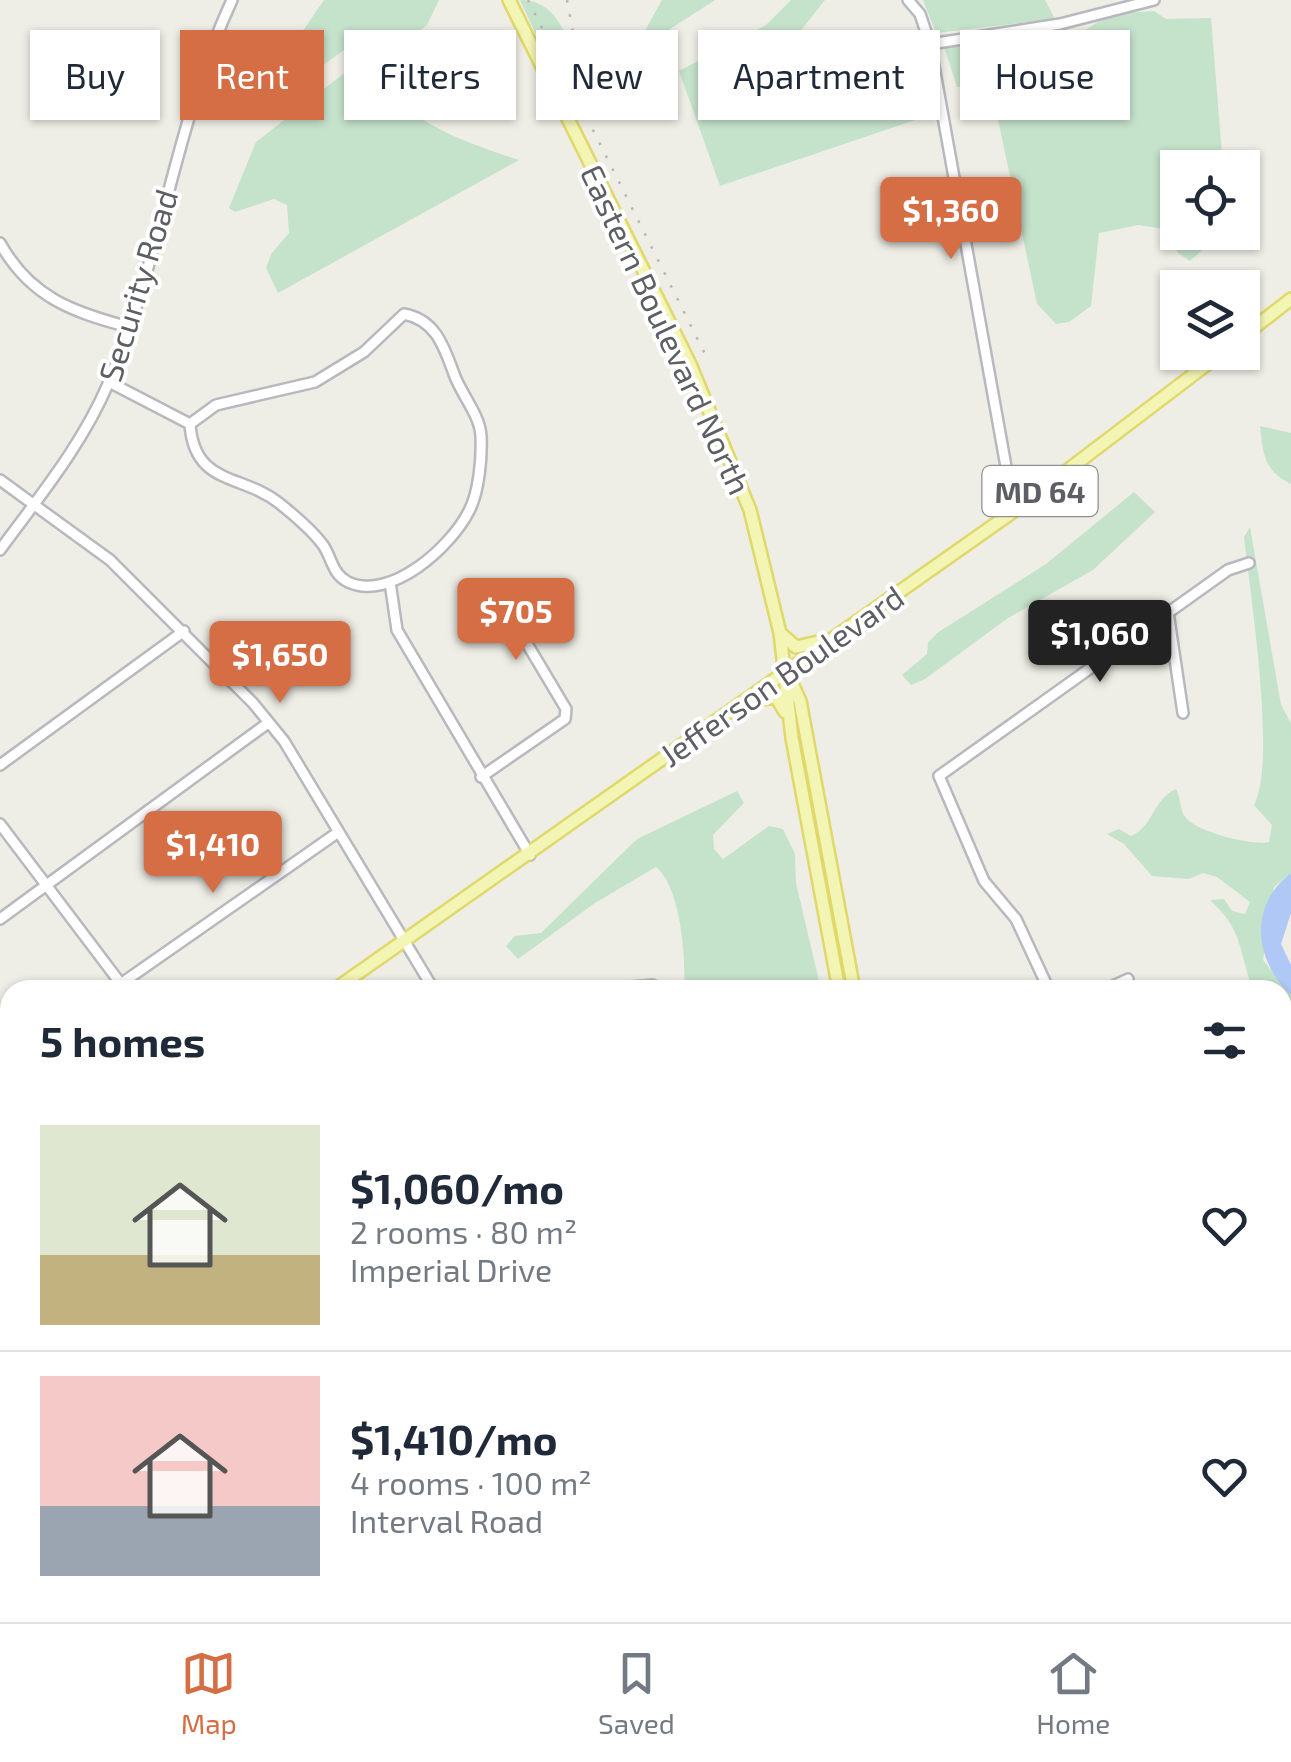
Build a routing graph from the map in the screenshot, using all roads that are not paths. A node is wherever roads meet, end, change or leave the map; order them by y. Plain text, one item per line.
1 (232, 0) edge
2 (509, 0) edge
3 (908, 0) edge
4 (1154, 0) edge
5 (925, 30) edge
6 (940, 42) edge
7 (940, 100) edge
8 (0, 243) edge
9 (1291, 298) edge
10 (1260, 323) edge
11 (128, 327) junction
12 (1199, 370) edge
13 (109, 382) junction
14 (190, 424) junction
15 (0, 480) edge
16 (34, 504) junction
17 (1014, 511) junction
18 (0, 550) edge
19 (1249, 562) dead end
20 (390, 582) junction
21 (501, 600) dead end
22 (1168, 612) junction
23 (853, 623) junction
24 (184, 631) junction
25 (780, 633) junction
26 (787, 671) junction
27 (732, 710) junction
28 (1183, 713) dead end
29 (268, 723) junction
30 (792, 738) junction
31 (0, 765) edge
32 (480, 776) junction
33 (0, 824) edge
34 (338, 834) junction
35 (530, 855) junction
36 (46, 884) junction
37 (0, 919) edge
38 (402, 942) junction
39 (111, 980) edge
40 (126, 980) edge
41 (348, 980) edge
42 (427, 980) edge
43 (837, 980) edge
44 (852, 980) edge
45 (1044, 980) edge

1 - 11 street, Security Road
2 - 25 main road, Eastern Boulevard North
3 - 5 street
4 - 6 street
7 - 17 street
8 - 11 street
9 - 10 main road
11 - 13 street, Security Road
12 - 17 main road, Jefferson Boulevard / MD 64
13 - 14 street
13 - 16 street, Security Road
14 - 20 street
14 - 20 street
15 - 16 street
16 - 18 street, Security Road
16 - 24 street
17 - 23 main road, Jefferson Boulevard / MD 64
19 - 22 street
20 - 32 street
21 - 32 street
22 - 28 street
22 - 45 street
23 - 25 main road
23 - 26 main road, Jefferson Boulevard / MD 64
24 - 29 street
24 - 31 street
25 - 26 main road, Eastern Boulevard North
26 - 27 main road, Jefferson Boulevard / MD 64
26 - 30 main road, Eastern Boulevard North
26 - 44 main road, Eastern Boulevard North
27 - 30 main road
27 - 35 main road, Jefferson Boulevard / MD 64
29 - 34 street
29 - 36 street
30 - 43 main road, Eastern Boulevard North
32 - 35 street
33 - 36 street
34 - 38 street
34 - 40 street
35 - 38 main road, Jefferson Boulevard / MD 64
36 - 37 street
36 - 39 street
38 - 41 main road, Jefferson Boulevard / MD 64
38 - 42 street

